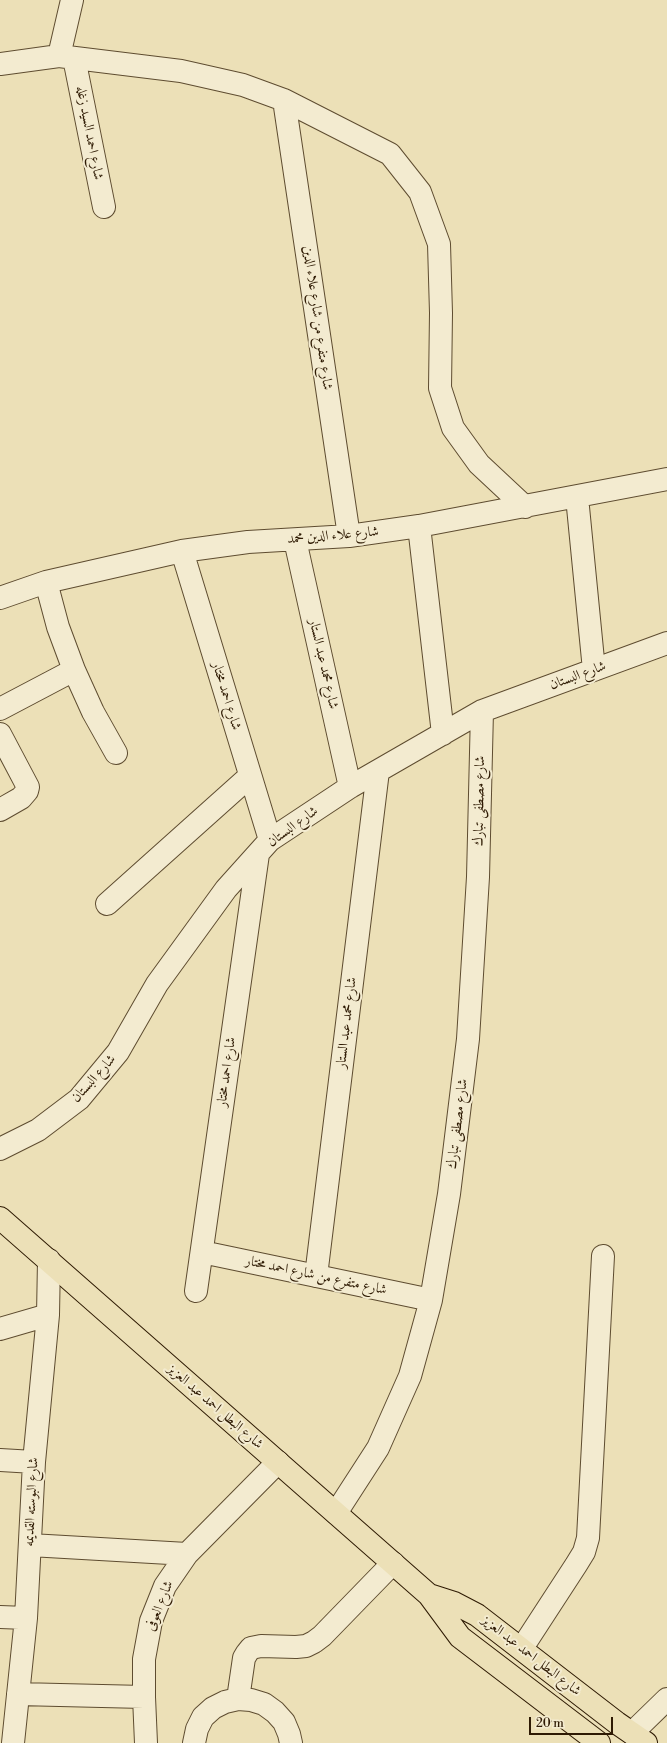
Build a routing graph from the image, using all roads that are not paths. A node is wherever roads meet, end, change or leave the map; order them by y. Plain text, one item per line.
1 (72, 0) edge
2 (66, 57) junction
3 (0, 64) edge
4 (284, 100) junction
5 (104, 207) dead end
6 (667, 479) edge
7 (577, 497) junction
8 (524, 507) junction
9 (418, 526) junction
10 (349, 536) junction
11 (295, 540) junction
12 (182, 551) junction
13 (46, 582) junction
14 (0, 598) edge
15 (667, 644) edge
16 (74, 670) junction
17 (594, 670) junction
18 (0, 709) edge
19 (482, 711) junction
20 (0, 734) edge
21 (443, 734) junction
22 (116, 753) dead end
23 (378, 771) junction
24 (250, 776) junction
25 (350, 787) junction
26 (0, 810) edge
27 (264, 847) junction
28 (107, 904) dead end
29 (0, 1149) edge
30 (0, 1218) edge
31 (202, 1252) junction
32 (603, 1256) dead end
33 (49, 1260) junction
34 (316, 1276) junction
35 (196, 1291) dead end
36 (431, 1300) junction
37 (48, 1315) junction
38 (0, 1329) edge
39 (0, 1460) edge
40 (34, 1462) junction
41 (278, 1462) junction
42 (336, 1513) junction
43 (30, 1545) junction
44 (187, 1554) junction
45 (393, 1564) junction
46 (429, 1595) junction
47 (0, 1617) edge
48 (26, 1618) junction
49 (522, 1648) junction
50 (18, 1694) junction
51 (144, 1697) junction
52 (238, 1699) junction
53 (667, 1700) edge
54 (639, 1738) edge
55 (13, 1743) edge
56 (146, 1743) edge
57 (194, 1743) edge
58 (290, 1743) edge
59 (599, 1743) edge

1 - 2 street
2 - 3 street
2 - 4 street
2 - 5 street, شارع احمد السيد زغله
4 - 8 street
4 - 10 street, شارع متفرع من شارع علاء الدين
6 - 7 street, شارع علاء الدين محمد
7 - 8 street, شارع علاء الدين محمد
7 - 17 street
8 - 9 street, شارع علاء الدين محمد
9 - 10 street, شارع علاء الدين محمد
9 - 21 street
10 - 11 street, شارع علاء الدين محمد
11 - 12 street, شارع علاء الدين محمد
11 - 25 street, شارع محمد عبد الستار
12 - 13 street, شارع علاء الدين محمد
12 - 24 street, شارع احمد مختار
13 - 14 street, شارع علاء الدين محمد
13 - 16 street
15 - 17 street, شارع البستان
16 - 18 street
16 - 22 street
17 - 19 street, شارع البستان
19 - 21 street, شارع البستان
19 - 36 street, شارع مصطفى تبارك
20 - 26 street
21 - 23 street, شارع البستان
23 - 25 street, شارع البستان
23 - 34 street, شارع محمد عبد الستار
24 - 27 street, شارع احمد مختار
24 - 28 street
25 - 27 street, شارع البستان
27 - 29 street, شارع البستان
27 - 31 street, شارع احمد مختار
30 - 33 main road, شارع البطل احمد عبد العزيز
31 - 34 street, شارع متفرع من شارع احمد مختار
31 - 35 street, شارع احمد مختار
32 - 49 street
33 - 37 street, شارع البوسته القديمه
33 - 41 main road, شارع البطل احمد عبد العزيز
34 - 36 street, شارع متفرع من شارع احمد مختار
36 - 42 street, شارع مصطفى تبارك
37 - 38 street
37 - 40 street, شارع البوسته القديمه
39 - 40 street
40 - 43 street, شارع البوسته القديمه
41 - 42 main road, شارع البطل احمد عبد العزيز
41 - 44 street, شارع العوفى
42 - 45 main road, شارع البطل احمد عبد العزيز
43 - 44 street
43 - 48 street, شارع البوسته القديمه
44 - 51 street, شارع العوفى
45 - 46 main road, شارع البطل احمد عبد العزيز
45 - 52 street
46 - 49 main road, شارع البطل احمد عبد العزيز
46 - 59 main road, شارع البطل احمد عبد العزيز
47 - 48 street
48 - 50 street, شارع البوسته القديمه
49 - 54 main road, شارع البطل احمد عبد العزيز
50 - 51 street
50 - 55 street, شارع البوسته القديمه
51 - 56 street, شارع العوفى
52 - 57 street
52 - 58 street
53 - 54 street

